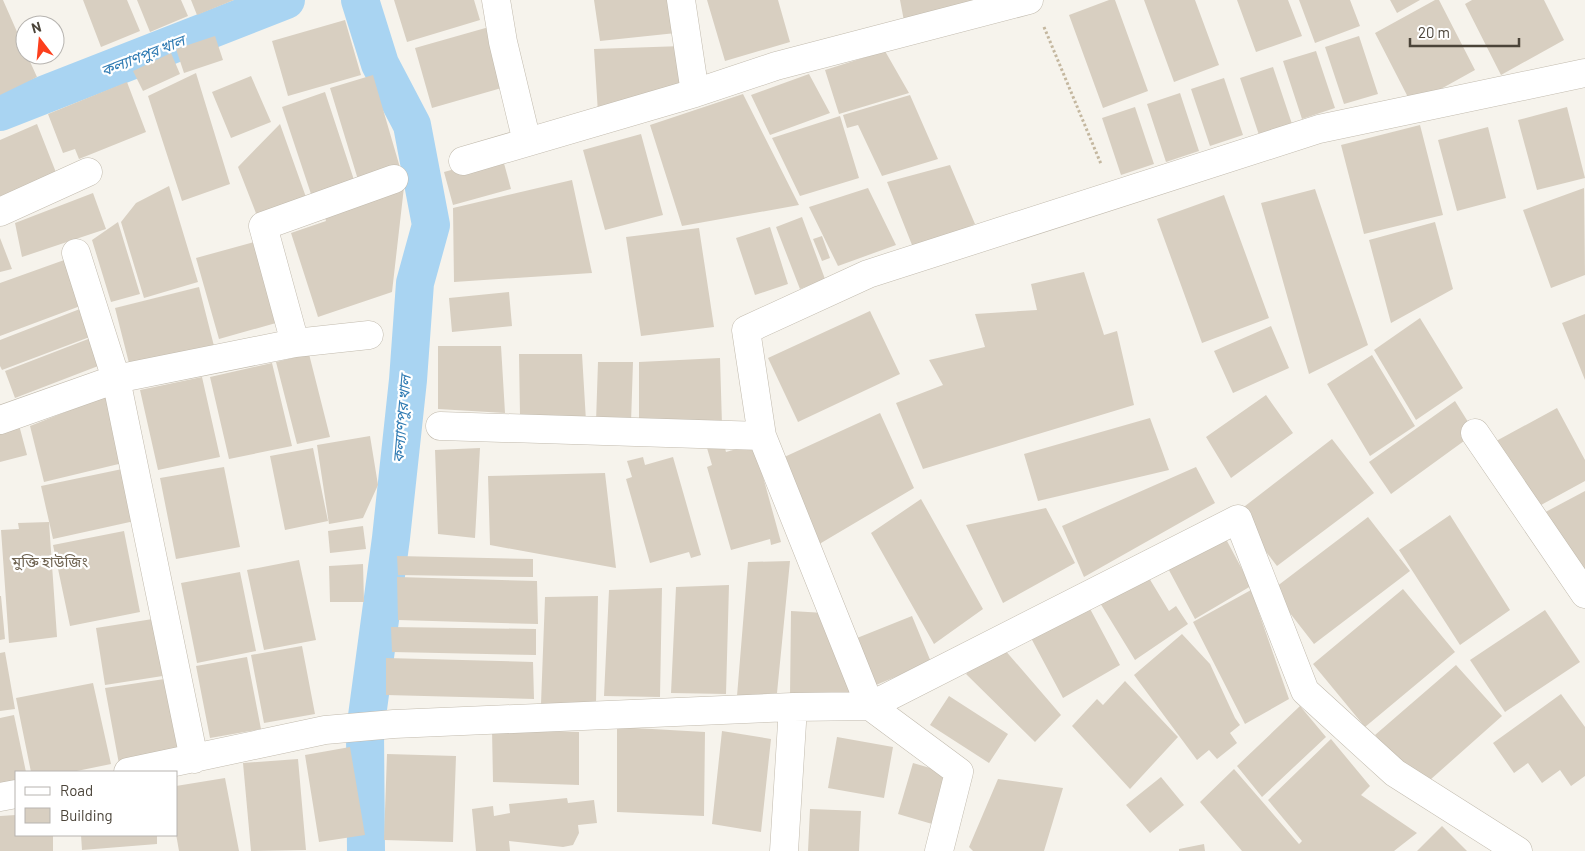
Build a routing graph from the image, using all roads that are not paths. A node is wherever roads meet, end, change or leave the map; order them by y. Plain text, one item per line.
1 (496, 0) edge
2 (681, 0) edge
3 (1029, 0) edge
4 (1585, 73) edge
5 (695, 93) junction
6 (528, 142) junction
7 (463, 161) dead end
8 (88, 172) dead end
9 (394, 179) dead end
10 (0, 212) edge
11 (76, 253) dead end
12 (369, 335) dead end
13 (295, 343) junction
14 (116, 379) junction
15 (0, 420) edge
16 (440, 426) dead end
17 (1475, 433) dead end
18 (762, 436) junction
19 (1585, 594) edge
20 (793, 706) junction
21 (870, 706) junction
22 (194, 759) junction
23 (133, 771) edge
24 (15, 794) edge
25 (0, 797) edge
26 (784, 851) edge
27 (939, 851) edge
28 (1518, 851) edge

1 - 6 street
2 - 5 street
3 - 5 street
4 - 18 street
5 - 6 street
6 - 7 street
8 - 10 street
9 - 13 street
11 - 14 street
12 - 13 street
13 - 14 street
14 - 15 street
14 - 22 street
16 - 18 street
17 - 19 street
18 - 21 street
20 - 21 street
20 - 22 street
20 - 26 street
21 - 27 street
21 - 28 street
22 - 23 street
24 - 25 street

